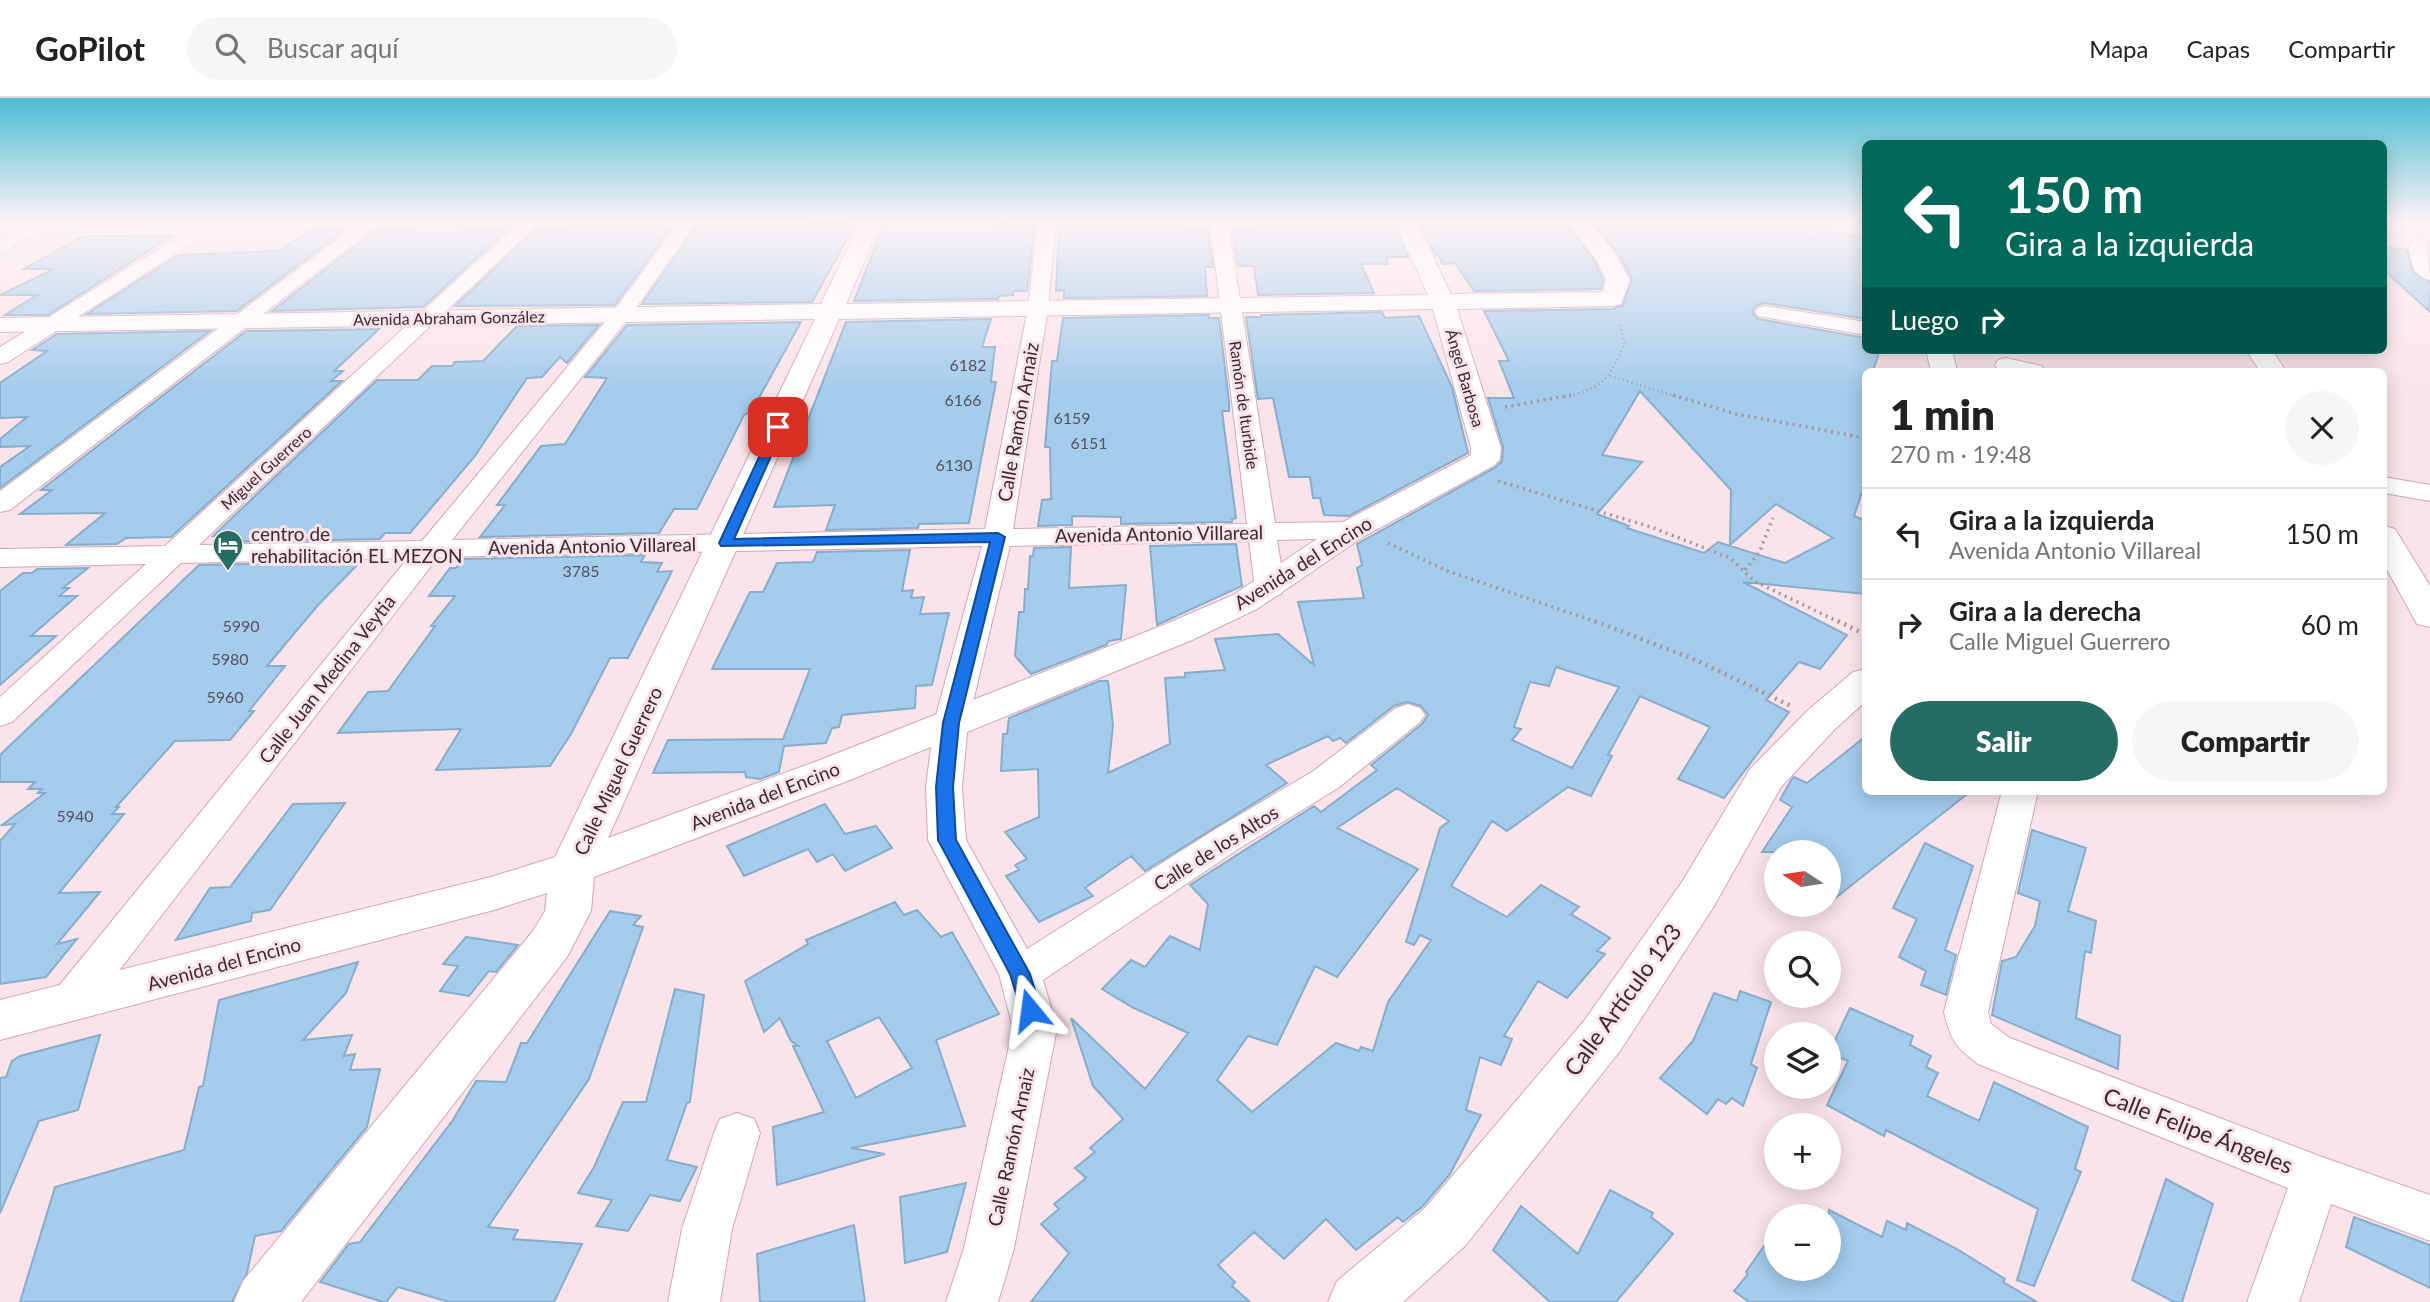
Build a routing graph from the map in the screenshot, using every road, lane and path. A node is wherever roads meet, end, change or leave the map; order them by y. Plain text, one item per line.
1 (127, 278) edge
2 (298, 278) edge
3 (472, 278) edge
4 (648, 278) edge
5 (846, 278) edge
6 (1041, 278) edge
7 (1226, 278) edge
8 (1432, 278) edge
9 (1617, 278) edge
10 (1613, 299) junction
11 (1443, 302) junction
12 (1230, 305) junction
13 (1038, 309) junction
14 (831, 312) junction
15 (1765, 312) dead end
16 (621, 315) junction
17 (430, 318) junction
18 (240, 321) junction
19 (52, 325) junction
20 (0, 326) edge
21 (1862, 328) edge
22 (0, 357) edge
23 (2006, 365) dead end
24 (2020, 368) edge
25 (1610, 376) junction
26 (1473, 410) junction
27 (1862, 437) edge
28 (1475, 465) junction
29 (2387, 486) edge
30 (2430, 493) edge
31 (0, 504) edge
32 (1773, 519) dead end
33 (1354, 529) junction
34 (1262, 532) junction
35 (998, 537) junction
36 (726, 543) junction
37 (2387, 545) edge
38 (429, 549) junction
39 (172, 554) junction
40 (0, 558) edge
41 (2393, 564) edge
42 (1745, 570) junction
43 (1270, 588) junction
44 (2430, 616) edge
45 (1862, 633) edge
46 (1862, 684) edge
47 (0, 715) edge
48 (1408, 715) dead end
49 (1821, 720) junction
50 (951, 723) junction
51 (2019, 795) edge
52 (572, 868) junction
53 (1020, 974) junction
54 (69, 1004) junction
55 (0, 1020) edge
56 (737, 1133) dead end
57 (2316, 1177) junction
58 (2430, 1218) edge
59 (264, 1302) edge
60 (694, 1302) edge
61 (972, 1302) edge
62 (1358, 1302) edge
63 (2273, 1302) edge

1 - 19 street
2 - 18 street
3 - 17 street, Miguel Guerrero
4 - 16 street, Calle Juan Medina Veytia
5 - 14 main road, Calle Miguel Guerrero
6 - 13 street, Calle Ramón Arnaiz
7 - 12 street, Ramón de Iturbide
8 - 11 main road, Ángel Barbosa
9 - 10 main road
10 - 11 main road, Avenida Abraham González
10 - 25 path
11 - 12 main road, Avenida Abraham González
11 - 26 main road, Ángel Barbosa
12 - 13 main road, Avenida Abraham González
12 - 34 street, Ramón de Iturbide
13 - 14 main road, Avenida Abraham González
13 - 35 street, Calle Ramón Arnaiz
14 - 16 main road, Avenida Abraham González
14 - 36 main road, Calle Miguel Guerrero
15 - 21 street
16 - 17 main road, Avenida Abraham González
16 - 38 street, Calle Juan Medina Veytia
17 - 18 main road, Avenida Abraham González
17 - 39 street, Miguel Guerrero
18 - 19 main road, Avenida Abraham González
18 - 31 street
19 - 20 main road, Avenida Abraham González
19 - 22 street
23 - 24 street
25 - 26 path
25 - 27 path
26 - 28 main road, Ángel Barbosa
28 - 33 main road, Avenida del Encino
28 - 42 path
29 - 30 street
32 - 42 path
33 - 34 street, Avenida Antonio Villareal
33 - 43 main road, Avenida del Encino
33 - 49 path
34 - 35 street, Avenida Antonio Villareal
34 - 43 street, Ramón de Iturbide
35 - 36 street, Avenida Antonio Villareal
35 - 50 street, Calle Ramón Arnaiz
36 - 38 street, Avenida Antonio Villareal
36 - 52 main road, Calle Miguel Guerrero
37 - 41 main road
38 - 39 street, Avenida Antonio Villareal
38 - 54 street, Calle Juan Medina Veytia
39 - 40 street, Avenida Antonio Villareal
39 - 47 street, Miguel Guerrero
41 - 44 main road
42 - 45 path
43 - 50 main road, Avenida del Encino
46 - 49 main road, Calle Artículo 123
48 - 53 street, Calle de los Altos
49 - 62 main road, Calle Artículo 123
50 - 52 main road, Avenida del Encino
50 - 53 street, Calle Ramón Arnaiz
51 - 57 street, Calle Felipe Ángeles
52 - 54 main road, Avenida del Encino
52 - 59 main road, Calle Miguel Guerrero
53 - 61 street, Calle Ramón Arnaiz
54 - 55 main road, Avenida del Encino
56 - 60 street
57 - 58 street, Calle Felipe Ángeles
57 - 63 street

